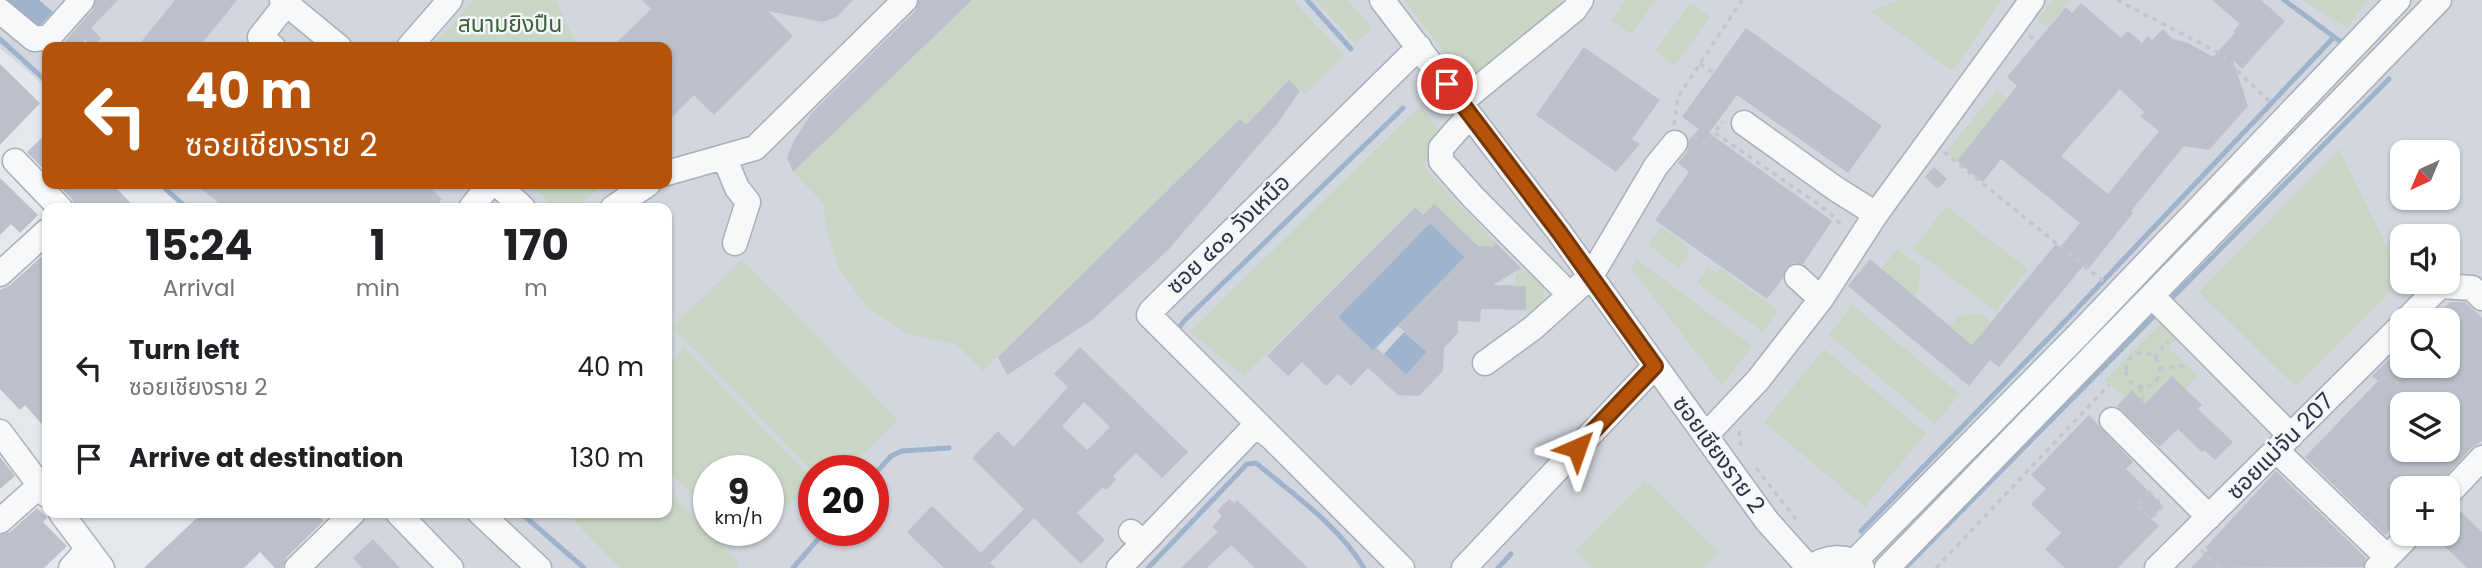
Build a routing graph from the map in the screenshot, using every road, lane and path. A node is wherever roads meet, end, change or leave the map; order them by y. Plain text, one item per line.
1 (82, 0) edge
2 (450, 0) edge
3 (905, 0) edge
4 (1382, 0) edge
5 (1581, 0) edge
6 (1742, 0) edge
7 (2032, 0) edge
8 (2117, 0) edge
9 (2398, 0) edge
10 (2440, 0) edge
11 (284, 2) edge
12 (0, 11) edge
13 (319, 39) edge
14 (266, 42) edge
15 (414, 42) edge
16 (1419, 47) junction
17 (1700, 64) junction
18 (1714, 73) dead end
19 (1466, 108) junction
20 (2280, 111) dead end
21 (1744, 123) dead end
22 (1715, 133) dead end
23 (1687, 142) junction
24 (1705, 143) dead end
25 (1945, 148) dead end
26 (725, 159) junction
27 (15, 161) dead end
28 (672, 172) edge
29 (486, 189) edge
30 (502, 189) edge
31 (641, 189) edge
32 (55, 203) edge
33 (475, 203) edge
34 (517, 203) edge
35 (620, 203) edge
36 (1876, 214) junction
37 (1849, 234) dead end
38 (42, 236) edge
39 (736, 243) dead end
40 (0, 274) edge
41 (1591, 276) junction
42 (1797, 277) dead end
43 (2099, 278) dead end
44 (1570, 295) junction
45 (2152, 296) junction
46 (2482, 298) edge
47 (1821, 299) junction
48 (2418, 308) edge
49 (2390, 336) edge
50 (2123, 356) dead end
51 (2128, 361) junction
52 (1485, 363) dead end
53 (2187, 365) dead end
54 (1655, 366) junction
55 (2159, 369) junction
56 (2109, 385) dead end
57 (2139, 386) junction
58 (2143, 402) dead end
59 (2112, 421) dead end
60 (1743, 423) dead end
61 (1257, 424) junction
62 (0, 432) edge
63 (1707, 434) junction
64 (2284, 444) junction
65 (1741, 448) dead end
66 (2482, 458) edge
67 (1750, 459) dead end
68 (2460, 481) edge
69 (42, 482) edge
70 (42, 488) edge
71 (2209, 517) junction
72 (65, 518) edge
73 (349, 518) edge
74 (403, 518) edge
75 (485, 518) edge
76 (2151, 519) joint
77 (0, 521) edge
78 (1800, 525) dead end
79 (2398, 546) edge
80 (95, 559) edge
81 (2382, 563) edge
82 (1858, 565) edge
83 (71, 568) edge
84 (297, 568) edge
85 (451, 568) edge
86 (539, 568) edge
87 (1119, 568) edge
88 (1402, 568) edge
89 (1464, 568) edge
90 (1809, 568) edge
91 (1887, 568) edge
92 (1937, 568) edge
93 (2157, 568) edge

1 - 12 street
2 - 15 street
3 - 26 street
4 - 16 street, ซอยเชียงราย 2
5 - 19 street
6 - 17 path
7 - 36 street
8 - 20 path
9 - 82 street
10 - 45 street
11 - 13 street
11 - 14 street
16 - 19 street, ซอยเชียงราย 2
16 - 61 street, ซอย ๔๐๑ วังเหนึอ
17 - 18 path
17 - 23 path
19 - 41 street, ซอยเชียงราย 2
19 - 44 street
21 - 36 street
22 - 37 path
23 - 24 path
23 - 41 street
25 - 43 path
26 - 28 street
26 - 39 street
27 - 32 street
29 - 33 street
30 - 34 street
31 - 35 street
36 - 47 street
38 - 40 street
41 - 44 street
41 - 54 street, ซอยเชียงราย 2
42 - 47 street
44 - 52 street
45 - 64 street
45 - 91 street
46 - 48 street, ซอยแม่จัน 207
47 - 63 street
49 - 64 street, ซอยแม่จัน 207
50 - 51 path
51 - 55 path
51 - 57 path
53 - 55 path
54 - 63 street, ซอยเชียงราย 2
54 - 89 street
55 - 57 path
56 - 92 path
57 - 58 path
59 - 71 street
60 - 65 path
61 - 87 street
61 - 88 street, ซอย ๔๐๑ วังเหนึอ
62 - 69 street
63 - 90 street, ซอยเชียงราย 2
64 - 71 street, ซอยแม่จัน 207
64 - 81 street
66 - 68 street
67 - 78 path
70 - 77 street
71 - 93 street, ซอยแม่จัน 207
72 - 80 street
73 - 84 street
74 - 85 street
75 - 86 street
76 - 76 path
79 - 81 street
80 - 83 street
82 - 90 street

